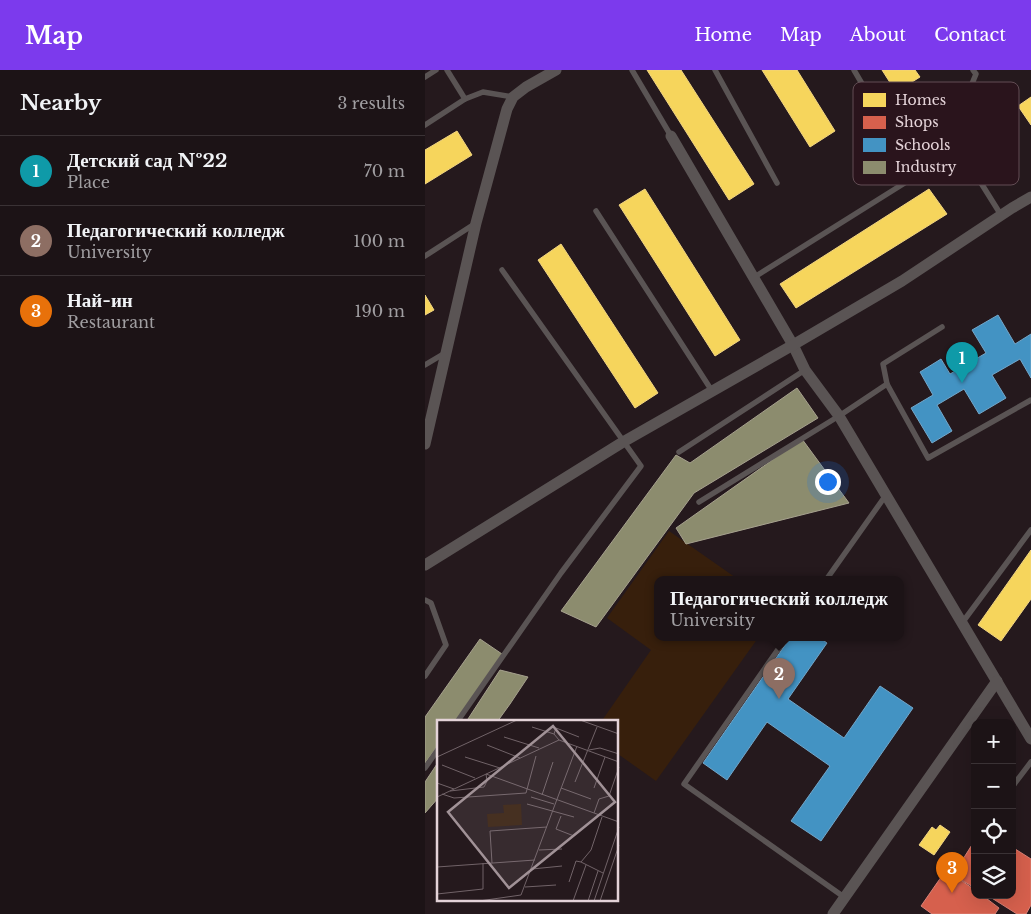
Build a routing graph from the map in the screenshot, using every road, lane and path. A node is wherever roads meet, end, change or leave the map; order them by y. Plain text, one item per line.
1 (436, 70) edge
2 (447, 70) edge
3 (556, 70) edge
4 (632, 70) edge
5 (715, 70) edge
6 (853, 70) edge
7 (973, 70) edge
8 (425, 77) edge
9 (860, 82) edge
10 (973, 82) edge
11 (513, 97) junction
12 (465, 99) junction
13 (425, 125) edge
14 (671, 136) joint
15 (777, 183) dead end
16 (901, 185) edge
17 (982, 185) edge
18 (1031, 197) edge
19 (596, 211) dead end
20 (1001, 215) junction
21 (476, 223) junction
22 (425, 256) edge
23 (502, 270) dead end
24 (753, 278) junction
25 (942, 327) dead end
26 (793, 345) junction
27 (446, 352) junction
28 (425, 365) edge
29 (805, 370) junction
30 (887, 384) junction
31 (712, 391) junction
32 (1031, 400) edge
33 (839, 416) junction
34 (623, 442) junction
35 (425, 444) edge
36 (679, 452) dead end
37 (886, 495) junction
38 (699, 502) dead end
39 (1031, 530) edge
40 (425, 565) edge
41 (829, 576) edge
42 (425, 600) edge
43 (962, 623) junction
44 (784, 641) edge
45 (425, 676) edge
46 (997, 681) junction
47 (458, 720) edge
48 (1030, 733) edge
49 (437, 751) edge
50 (1031, 762) edge
51 (425, 768) edge
52 (1016, 782) edge
53 (844, 897) junction
54 (833, 914) edge

1 - 8 lane
2 - 12 lane
3 - 11 street
4 - 14 lane
5 - 15 lane
6 - 9 lane
7 - 10 lane
11 - 12 lane
11 - 21 street
12 - 13 lane
14 - 24 street
16 - 24 lane
17 - 20 lane
18 - 20 street
19 - 31 lane
20 - 26 street
21 - 22 lane
21 - 27 street
23 - 34 lane
24 - 26 street
25 - 30 lane
26 - 29 street
26 - 31 street
27 - 28 lane
27 - 35 street
29 - 33 street
29 - 36 lane
30 - 32 lane
30 - 33 lane
31 - 34 street
33 - 37 street
33 - 38 lane
34 - 40 street
34 - 47 lane
37 - 41 lane
37 - 43 street
39 - 43 lane
42 - 45 lane
43 - 46 street
44 - 53 lane
46 - 48 street
46 - 53 street
49 - 51 lane
50 - 52 lane
53 - 54 street

